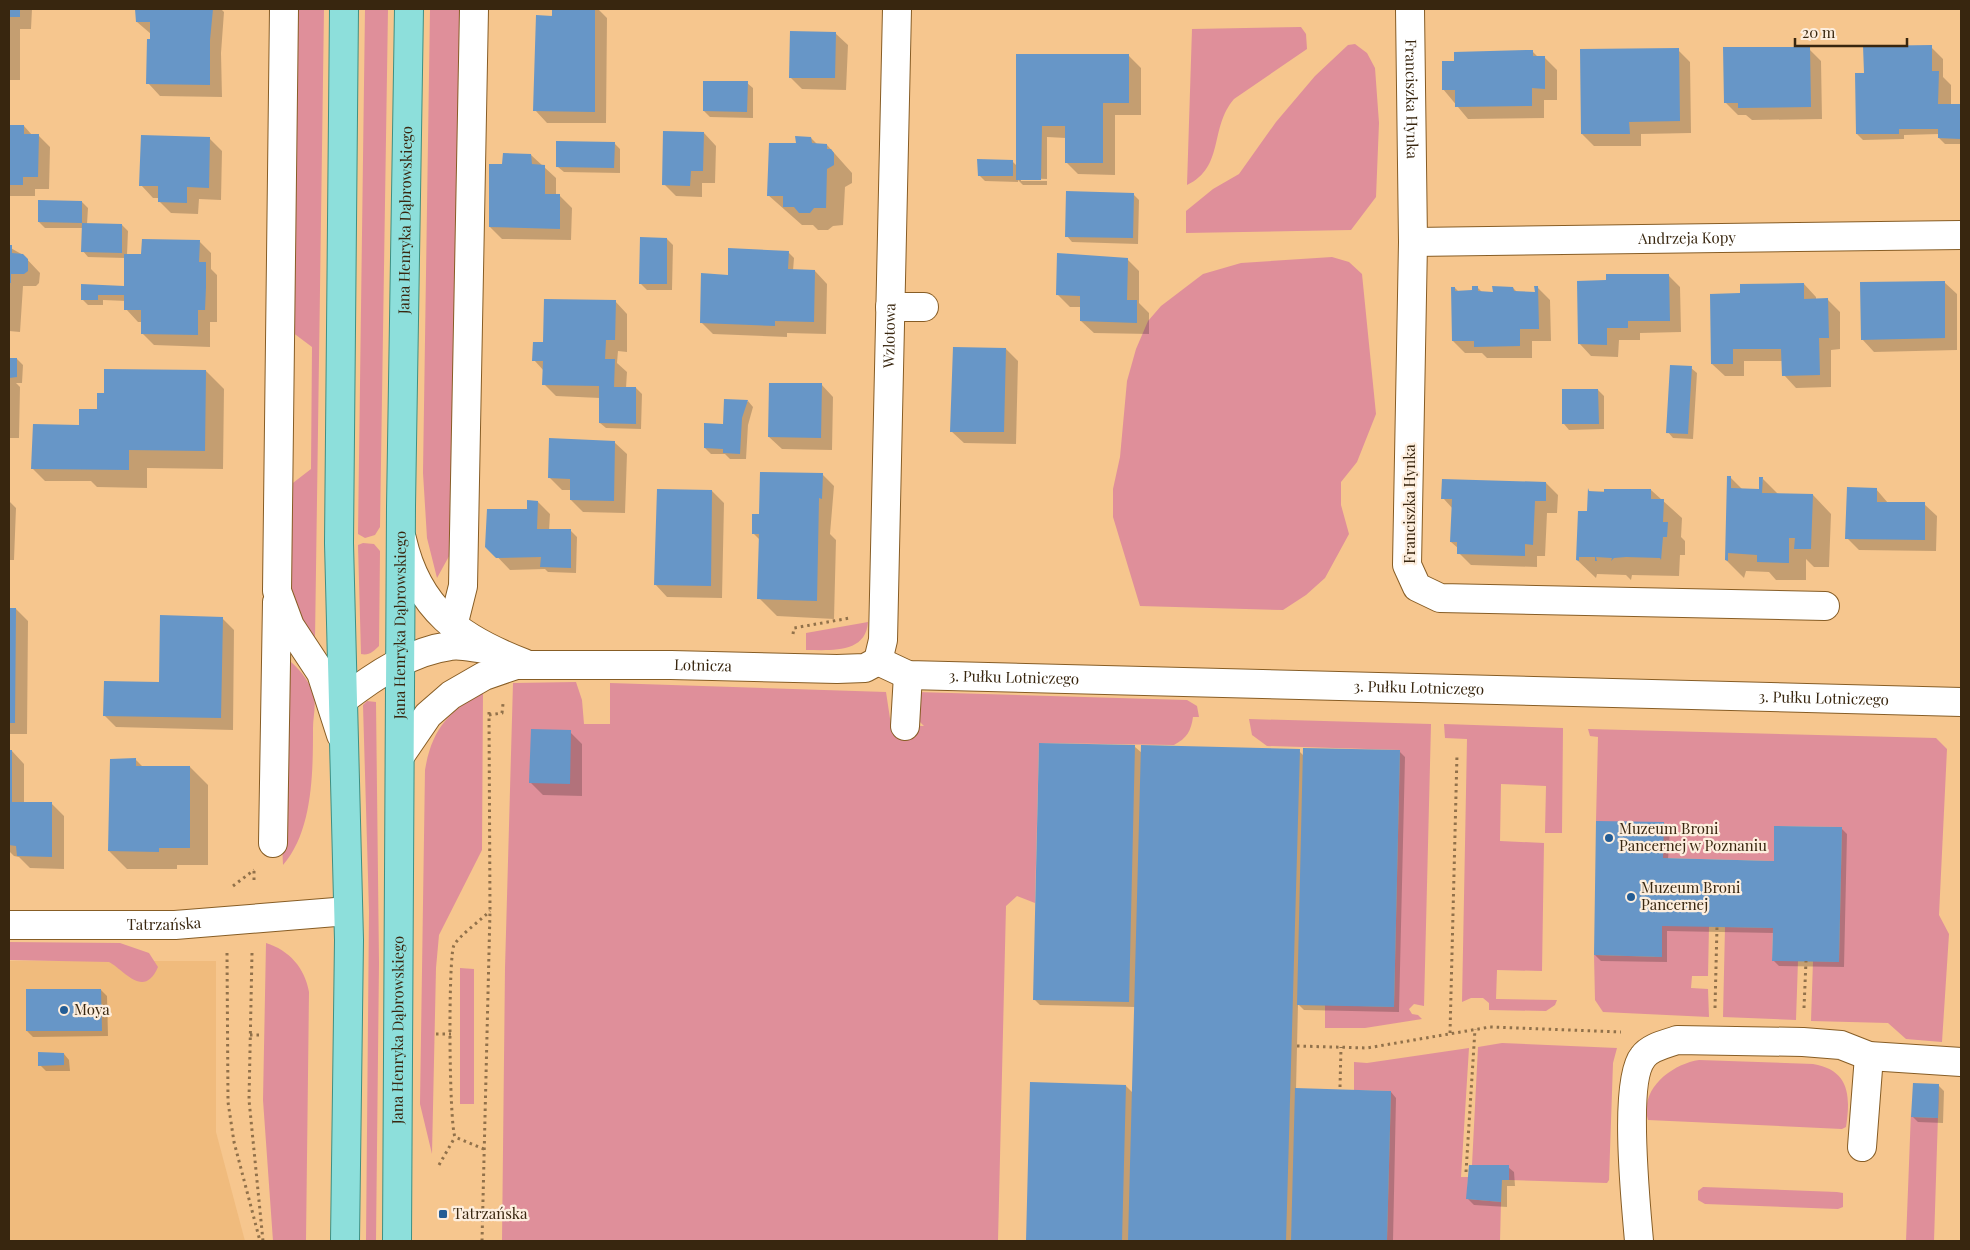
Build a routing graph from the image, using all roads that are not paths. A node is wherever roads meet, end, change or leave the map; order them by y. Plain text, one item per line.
1 (284, 9) edge
2 (344, 9) edge
3 (409, 9) edge
4 (474, 9) edge
5 (897, 9) edge
6 (1410, 9) edge
7 (1961, 235) edge
8 (1413, 242) junction
9 (890, 307) junction
10 (924, 307) dead end
11 (401, 533) junction
12 (278, 591) junction
13 (1825, 606) dead end
14 (453, 626) junction
15 (489, 649) junction
16 (878, 661) junction
17 (401, 662) junction
18 (524, 663) junction
19 (908, 675) junction
20 (343, 700) junction
21 (1961, 702) edge
22 (905, 726) dead end
23 (344, 746) junction
24 (400, 756) junction
25 (273, 843) dead end
26 (348, 911) junction
27 (9, 925) edge
28 (1869, 1056) junction
29 (1961, 1062) edge
30 (1862, 1147) dead end
31 (345, 1241) edge
32 (397, 1241) edge
33 (1639, 1241) edge

1 - 12 street
2 - 20 main road
3 - 11 main road, Jana Henryka Dąbrowskiego
4 - 14 street
5 - 9 street, Wzlotowa
6 - 8 street, Franciszka Hynka
7 - 8 street, Andrzeja Kopy
8 - 13 street, Franciszka Hynka
9 - 10 street
9 - 16 street, Wzlotowa
11 - 14 street, Lotnicza
11 - 17 main road, Jana Henryka Dąbrowskiego
12 - 23 street
12 - 25 street
14 - 15 street, Lotnicza
15 - 17 street
15 - 18 street, Lotnicza
16 - 18 street, Lotnicza
16 - 19 street, 3. Pułku Lotniczego
17 - 20 street
17 - 24 main road, Jana Henryka Dąbrowskiego
18 - 24 street, Lotnicza
19 - 21 street, 3. Pułku Lotniczego
19 - 22 street
20 - 23 main road
23 - 26 main road
24 - 32 main road, Jana Henryka Dąbrowskiego
26 - 27 street, Tatrzańska
26 - 31 main road
28 - 29 street
28 - 30 street
28 - 33 street

